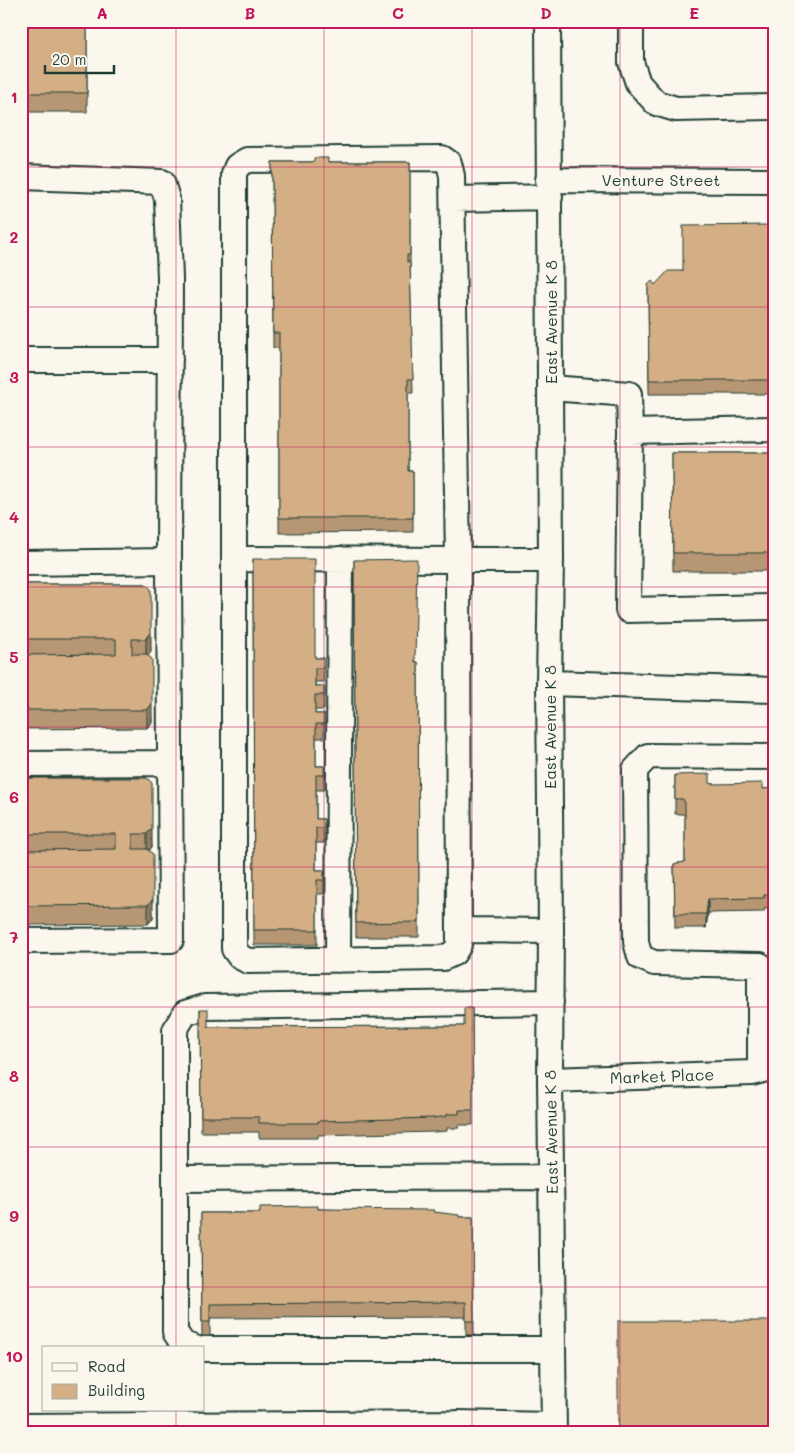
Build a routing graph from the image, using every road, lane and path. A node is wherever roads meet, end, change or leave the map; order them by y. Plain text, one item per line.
1 (548, 21) edge
2 (631, 21) edge
3 (774, 107) edge
4 (21, 177) edge
5 (774, 181) edge
6 (549, 188) junction
7 (453, 199) junction
8 (21, 360) edge
9 (170, 360) junction
10 (551, 388) junction
11 (774, 429) edge
12 (630, 432) junction
13 (234, 559) junction
14 (340, 559) junction
15 (458, 560) junction
16 (552, 560) junction
17 (169, 562) junction
18 (21, 563) edge
19 (774, 608) edge
20 (549, 683) junction
21 (774, 690) edge
22 (774, 757) edge
23 (170, 763) junction
24 (21, 764) edge
25 (459, 930) junction
26 (552, 931) junction
27 (21, 942) edge
28 (338, 960) junction
29 (767, 963) edge
30 (551, 1002) junction
31 (767, 1069) edge
32 (550, 1080) junction
33 (552, 1177) junction
34 (175, 1179) junction
35 (189, 1346) edge
36 (205, 1348) edge
37 (553, 1350) junction
38 (21, 1426) edge
39 (458, 1428) edge
40 (181, 1429) edge
41 (242, 1429) edge
42 (554, 1429) edge

1 - 6 street, East Avenue K 8
2 - 3 street
4 - 9 street
5 - 6 street, Venture Street
6 - 7 street, Venture Street
6 - 10 street, East Avenue K 8
7 - 13 street
7 - 15 street
8 - 9 street
9 - 17 street
10 - 12 street
10 - 16 street, East Avenue K 8
11 - 12 street
12 - 19 street
13 - 14 street
13 - 28 street
14 - 15 street
14 - 28 street
15 - 16 street
15 - 25 street
16 - 20 street, East Avenue K 8
17 - 18 street
17 - 23 street
20 - 21 street
20 - 26 street, East Avenue K 8
22 - 29 street
23 - 24 street
23 - 27 street
25 - 26 street
25 - 28 street
26 - 30 street, East Avenue K 8
29 - 31 street
30 - 32 street, East Avenue K 8
30 - 34 street
31 - 32 street, Market Place
32 - 33 street, East Avenue K 8
33 - 34 street
33 - 37 street, East Avenue K 8
34 - 35 street
36 - 37 street
37 - 42 street, East Avenue K 8
38 - 40 street
39 - 41 street
39 - 42 street
40 - 41 street

